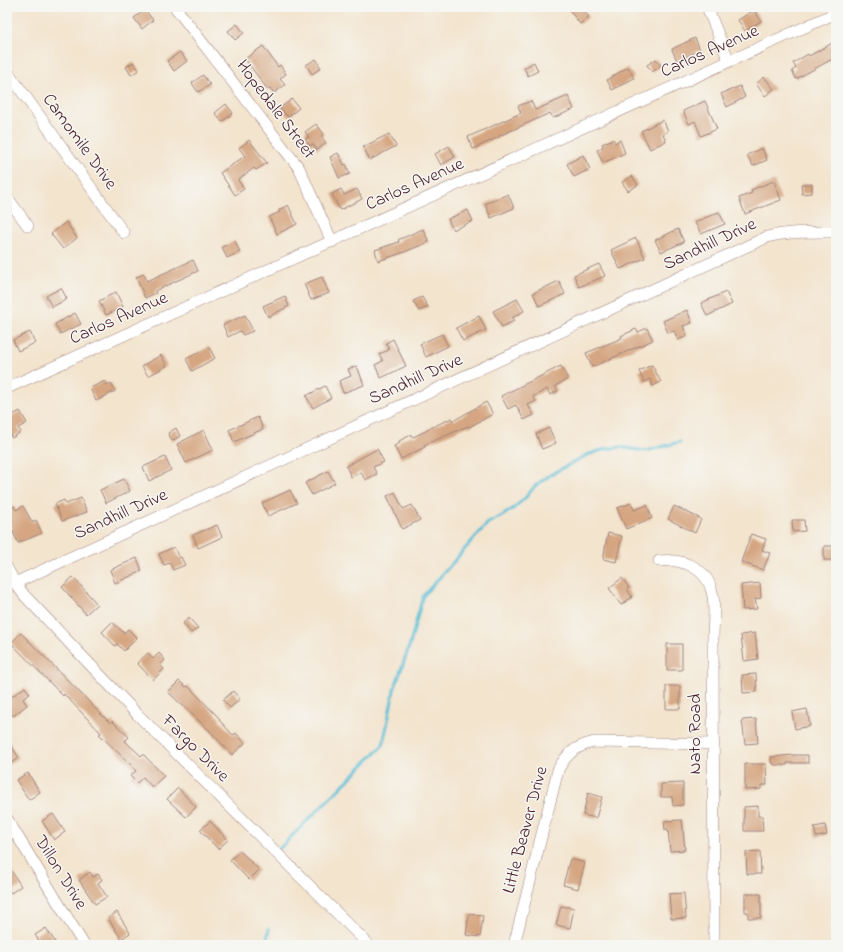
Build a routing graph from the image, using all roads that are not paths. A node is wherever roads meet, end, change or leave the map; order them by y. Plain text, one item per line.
1 (175, 7) edge
2 (707, 7) edge
3 (836, 13) edge
4 (729, 61) junction
5 (7, 71) edge
6 (7, 197) edge
7 (28, 226) dead end
8 (836, 232) edge
9 (124, 233) dead end
10 (332, 242) junction
11 (7, 388) edge
12 (658, 561) dead end
13 (7, 568) edge
14 (15, 583) junction
15 (714, 744) junction
16 (7, 819) edge
17 (84, 945) edge
18 (369, 945) edge
19 (514, 945) edge
20 (714, 945) edge

1 - 10 street, Hopedale Street
2 - 4 street
3 - 4 street, Carlos Avenue
4 - 10 street, Carlos Avenue
5 - 9 street, Camomile Drive
6 - 7 street
8 - 14 street, Sandhill Drive
10 - 11 street, Carlos Avenue
12 - 15 street, Nato Road
13 - 14 street, Fargo Drive
14 - 18 street, Fargo Drive
15 - 19 street, Little Beaver Drive
15 - 20 street, Nato Road
16 - 17 street, Dillon Drive

